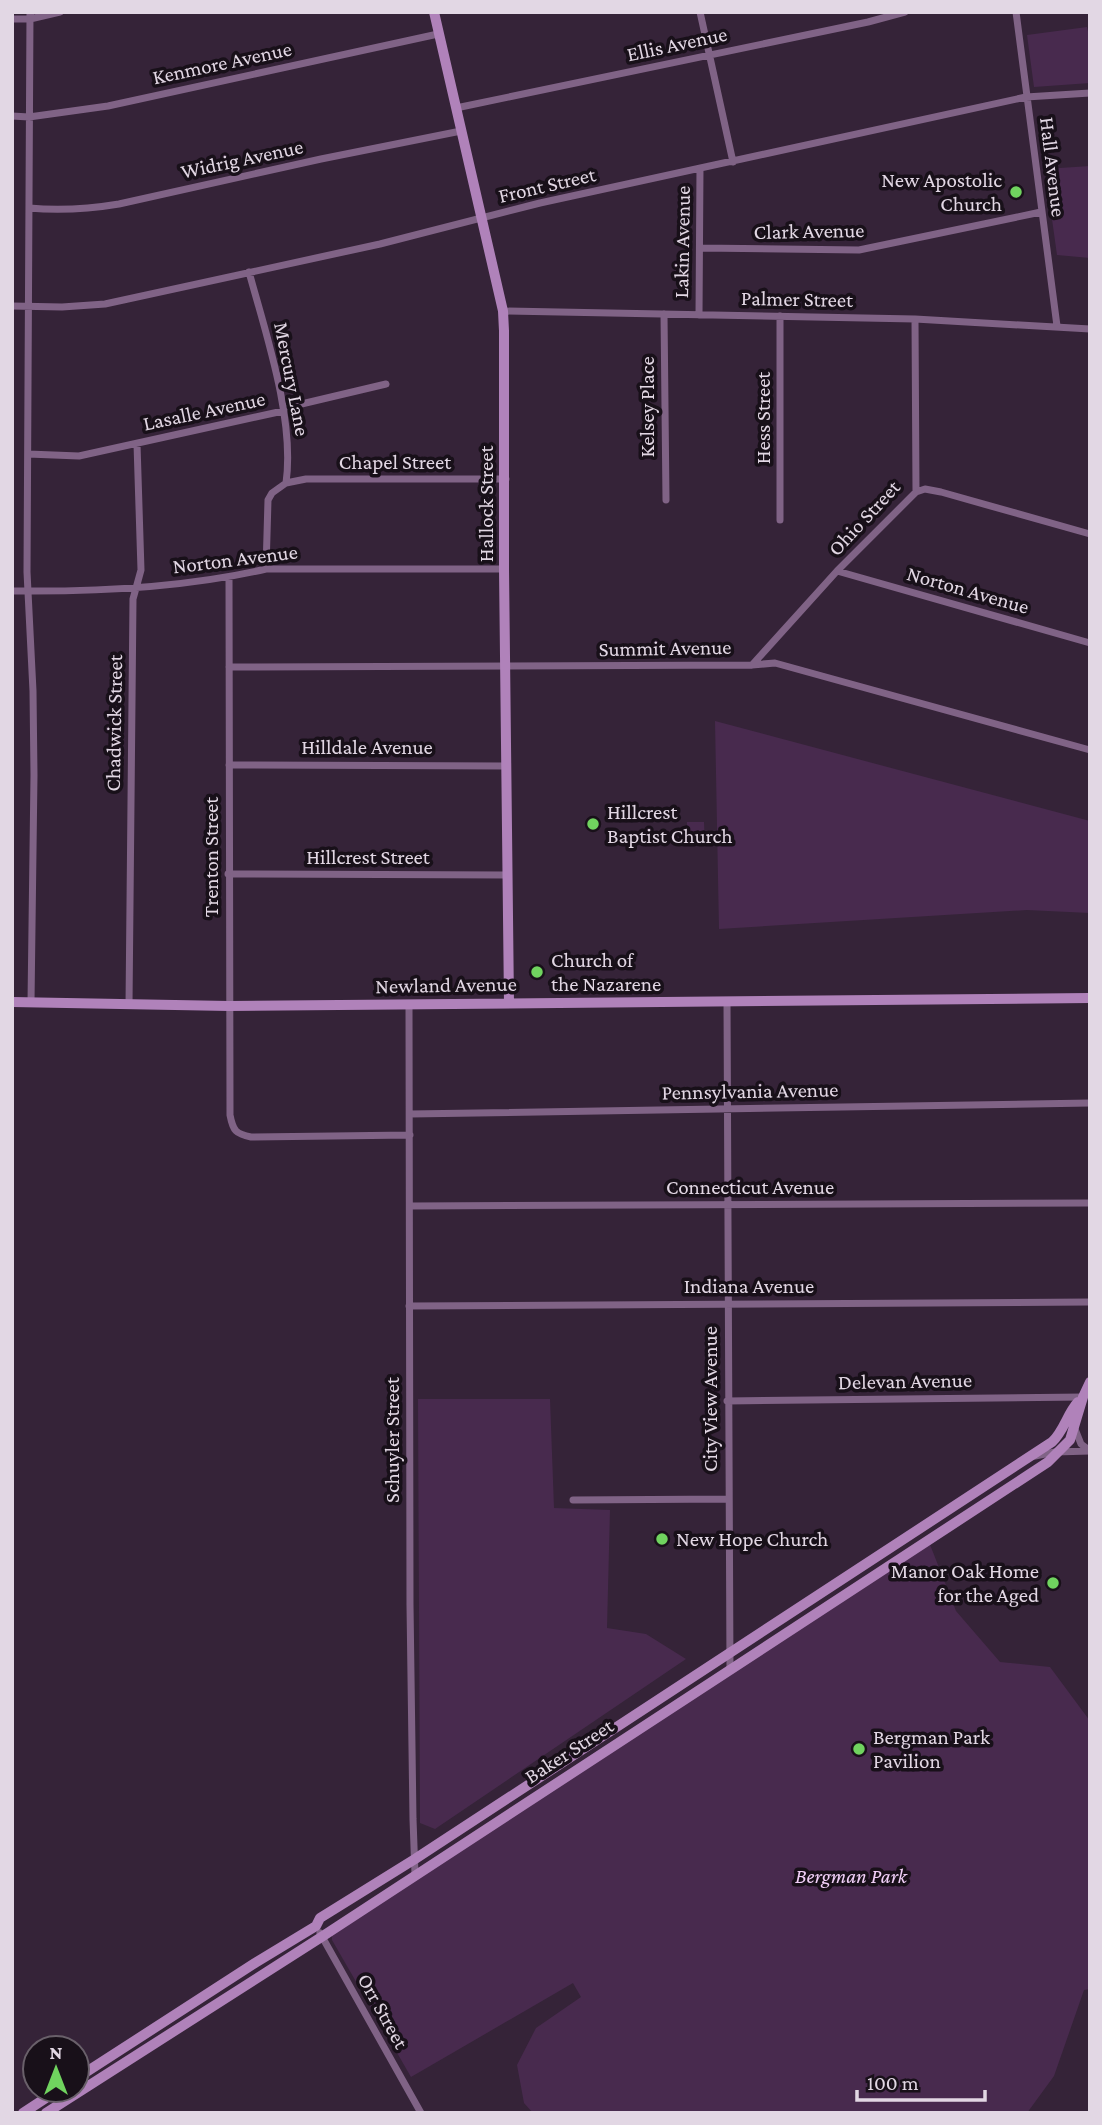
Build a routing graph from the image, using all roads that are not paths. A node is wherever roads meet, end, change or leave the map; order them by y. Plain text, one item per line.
1 (60, 12) edge
2 (433, 12) edge
3 (700, 12) edge
4 (905, 12) edge
5 (1016, 12) edge
6 (30, 15) edge
7 (12, 19) edge
8 (438, 34) junction
9 (710, 54) junction
10 (1090, 93) edge
11 (1026, 97) junction
12 (456, 108) junction
13 (12, 116) edge
14 (29, 117) junction
15 (461, 131) junction
16 (733, 162) junction
17 (700, 168) junction
18 (29, 208) junction
19 (1041, 212) junction
20 (482, 218) junction
21 (700, 248) junction
22 (249, 272) junction
23 (12, 306) edge
24 (28, 306) junction
25 (503, 311) junction
26 (664, 314) junction
27 (699, 315) junction
28 (780, 316) junction
29 (915, 319) junction
30 (1057, 326) junction
31 (1090, 329) edge
32 (386, 384) dead end
33 (283, 411) junction
34 (136, 444) junction
35 (28, 454) junction
36 (506, 479) junction
37 (286, 483) junction
38 (916, 492) junction
39 (666, 500) dead end
40 (780, 520) dead end
41 (1090, 534) edge
42 (266, 569) junction
43 (504, 569) junction
44 (838, 572) junction
45 (229, 578) junction
46 (136, 588) junction
47 (12, 591) edge
48 (28, 591) junction
49 (1090, 643) edge
50 (752, 665) junction
51 (229, 667) junction
52 (505, 667) junction
53 (1090, 750) edge
54 (229, 765) junction
55 (506, 766) junction
56 (228, 874) junction
57 (507, 875) junction
58 (1090, 998) edge
59 (727, 1001) junction
60 (12, 1002) edge
61 (31, 1002) junction
62 (509, 1003) junction
63 (129, 1004) junction
64 (409, 1005) junction
65 (229, 1006) junction
66 (1090, 1103) edge
67 (727, 1108) junction
68 (410, 1114) junction
69 (410, 1135) junction
70 (1090, 1203) edge
71 (727, 1205) junction
72 (410, 1206) junction
73 (1090, 1302) edge
74 (727, 1303) junction
75 (409, 1306) junction
76 (1090, 1382) edge
77 (1083, 1397) junction
78 (727, 1401) junction
79 (1075, 1423) junction
80 (1089, 1451) edge
81 (1059, 1452) junction
82 (1025, 1460) junction
83 (727, 1499) junction
84 (573, 1500) dead end
85 (729, 1654) junction
86 (730, 1670) junction
87 (415, 1859) junction
88 (415, 1874) junction
89 (318, 1931) junction
90 (91, 2069) edge
91 (46, 2113) edge
92 (421, 2113) edge

1 - 6 street
2 - 8 street, Hallock Street
3 - 9 street
4 - 9 street, Ellis Avenue
5 - 11 street, Hall Avenue
6 - 7 street
6 - 14 street
8 - 12 street, Hallock Street
8 - 14 street, Kenmore Avenue
9 - 12 street, Ellis Avenue
9 - 16 street
10 - 11 street, Front Street
11 - 16 street, Front Street
11 - 19 street, Hall Avenue
12 - 15 street, Hallock Street
13 - 14 street, Kenmore Avenue
14 - 18 street
15 - 18 street, Widrig Avenue
15 - 20 street, Hallock Street
16 - 17 street, Front Street
17 - 20 street, Front Street
17 - 21 street, Lakin Avenue
18 - 24 street
19 - 21 street, Clark Avenue
19 - 30 street, Hall Avenue
20 - 22 street, Front Street
20 - 25 street, Hallock Street
21 - 27 street, Lakin Avenue
22 - 24 street, Front Street
22 - 33 street, Mercury Lane
23 - 24 street, Front Street
24 - 35 street
25 - 26 street, Palmer Street
25 - 36 street, Hallock Street
26 - 27 street, Palmer Street
26 - 39 street, Kelsey Place
27 - 28 street, Palmer Street
28 - 29 street, Palmer Street
28 - 40 street, Hess Street
29 - 30 street, Palmer Street
29 - 38 street, Ohio Street
30 - 31 street, Palmer Street
32 - 33 street, Lasalle Avenue
33 - 34 street, Lasalle Avenue
33 - 37 street, Mercury Lane
34 - 35 street, Lasalle Avenue
34 - 46 street, Chadwick Street
35 - 48 street
36 - 37 street, Chapel Street
36 - 43 street, Hallock Street
37 - 42 street
38 - 41 street
38 - 44 street, Ohio Street
42 - 43 street, Norton Avenue
42 - 45 street, Norton Avenue
43 - 52 street, Hallock Street
44 - 49 street, Norton Avenue
44 - 50 street, Ohio Street
45 - 46 street, Norton Avenue
45 - 51 street, Trenton Street
46 - 48 street, Norton Avenue
46 - 63 street, Chadwick Street
47 - 48 street, Norton Avenue
48 - 61 street
50 - 52 street, Summit Avenue
50 - 53 street, Summit Avenue
51 - 52 street, Summit Avenue
51 - 54 street, Trenton Street
52 - 55 street, Hallock Street
54 - 55 street, Hilldale Avenue
54 - 56 street, Trenton Street
55 - 57 street, Hallock Street
56 - 57 street, Hillcrest Street
56 - 65 street, Trenton Street
57 - 62 street, Hallock Street
58 - 59 street, Newland Avenue
59 - 62 street, Newland Avenue
59 - 67 street, City View Avenue
60 - 61 street, Newland Avenue
61 - 63 street, Newland Avenue
62 - 64 street, Newland Avenue
63 - 65 street, Newland Avenue
64 - 65 street, Newland Avenue
64 - 68 street, Schuyler Street
65 - 69 street, Trenton Street
66 - 67 street, Pennsylvania Avenue
67 - 68 street, Pennsylvania Avenue
67 - 71 street, City View Avenue
68 - 69 street, Schuyler Street
69 - 72 street, Schuyler Street
70 - 71 street, Connecticut Avenue
71 - 72 street, Connecticut Avenue
71 - 74 street, City View Avenue
72 - 75 street, Schuyler Street
73 - 74 street, Indiana Avenue
74 - 75 street, Indiana Avenue
74 - 78 street, City View Avenue
75 - 87 street, Schuyler Street
76 - 77 street, Baker Street
77 - 78 street, Delevan Avenue
77 - 79 street, Baker Street
77 - 82 street, Baker Street
78 - 83 street, City View Avenue
79 - 80 street
79 - 81 street, Baker Street
80 - 81 street
81 - 82 street
81 - 86 street, Baker Street
82 - 85 street, Baker Street
83 - 84 street
83 - 85 street, City View Avenue
85 - 86 street, City View Avenue
85 - 87 street, Baker Street
86 - 88 street, Baker Street
87 - 88 street, Schuyler Street
87 - 89 street, Baker Street
88 - 89 street, Baker Street
89 - 90 street, Baker Street
89 - 91 street, Baker Street
89 - 92 street, Orr Street

